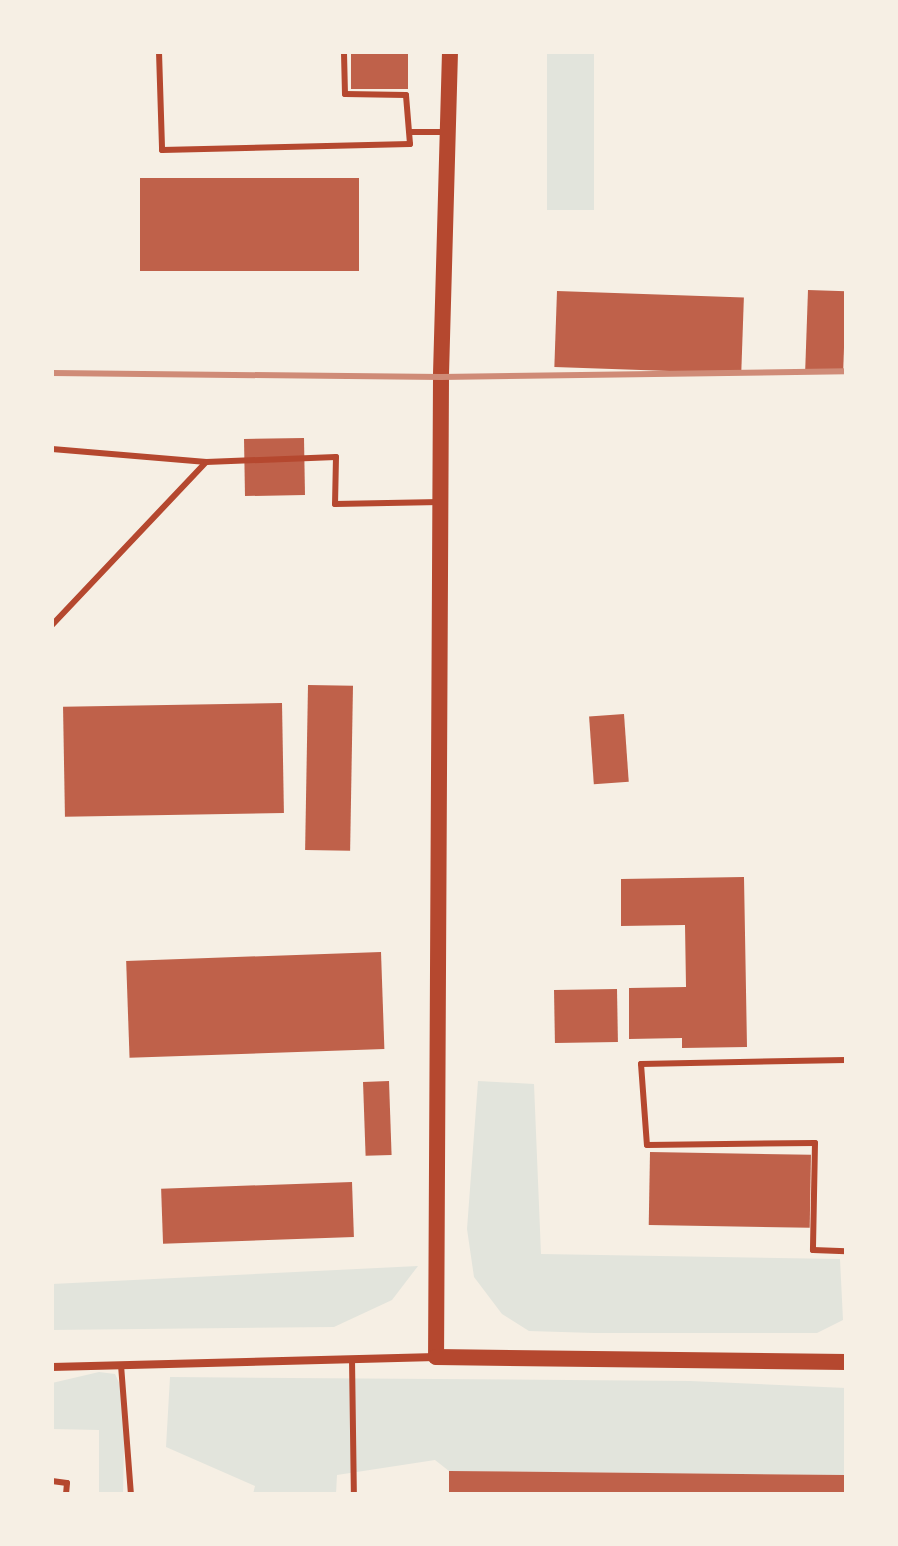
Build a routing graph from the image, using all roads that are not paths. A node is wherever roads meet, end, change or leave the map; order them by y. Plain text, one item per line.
1 (159, 52) edge
2 (344, 52) edge
3 (450, 52) edge
4 (410, 132) junction
5 (448, 132) junction
6 (52, 449) edge
7 (206, 462) junction
8 (440, 502) junction
9 (52, 625) edge
10 (846, 1060) edge
11 (846, 1251) edge
12 (436, 1357) junction
13 (352, 1359) junction
14 (846, 1362) edge
15 (121, 1365) junction
16 (52, 1367) edge
17 (52, 1481) edge
18 (66, 1494) edge
19 (131, 1494) edge
20 (354, 1494) edge

1 - 4 lane
2 - 4 lane
3 - 5 main road
4 - 5 lane
5 - 8 main road
6 - 7 lane
7 - 8 lane
7 - 9 lane
8 - 12 main road
10 - 11 lane
12 - 13 street
12 - 14 main road
13 - 15 street
13 - 20 lane
15 - 16 street
15 - 19 lane
17 - 18 lane

